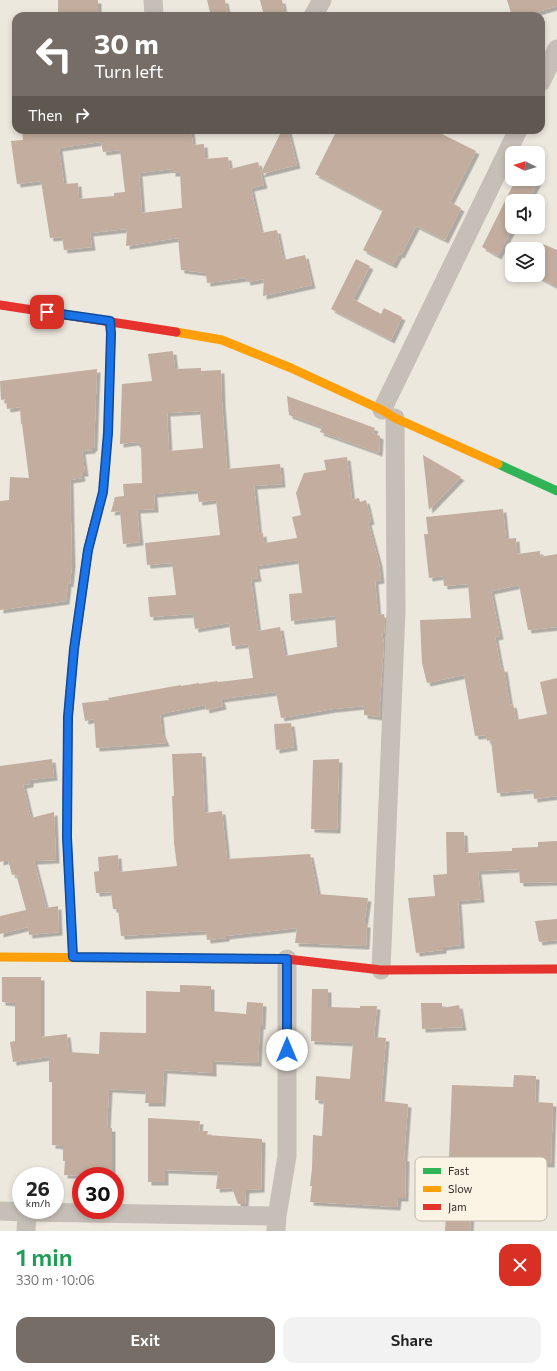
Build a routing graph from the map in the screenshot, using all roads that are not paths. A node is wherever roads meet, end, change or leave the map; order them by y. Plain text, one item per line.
1 (153, 0) edge
2 (322, 0) edge
3 (154, 12) edge
4 (316, 12) edge
5 (557, 49) edge
6 (545, 74) edge
7 (516, 134) edge
8 (0, 305) edge
9 (110, 321) junction
10 (388, 414) junction
11 (557, 491) edge
12 (0, 957) edge
13 (73, 957) junction
14 (287, 959) junction
15 (381, 970) junction
16 (557, 970) edge
17 (0, 1211) edge
18 (12, 1211) edge
19 (64, 1214) edge
20 (27, 1219) edge
21 (277, 1224) edge
22 (26, 1231) edge

1 - 3 street
2 - 4 street
5 - 6 street
7 - 10 street
8 - 9 street
9 - 10 street
9 - 13 street
10 - 11 street
10 - 15 street
12 - 13 street
13 - 14 street
14 - 15 street
14 - 21 street
15 - 16 street
17 - 18 street
19 - 21 street
20 - 22 street

